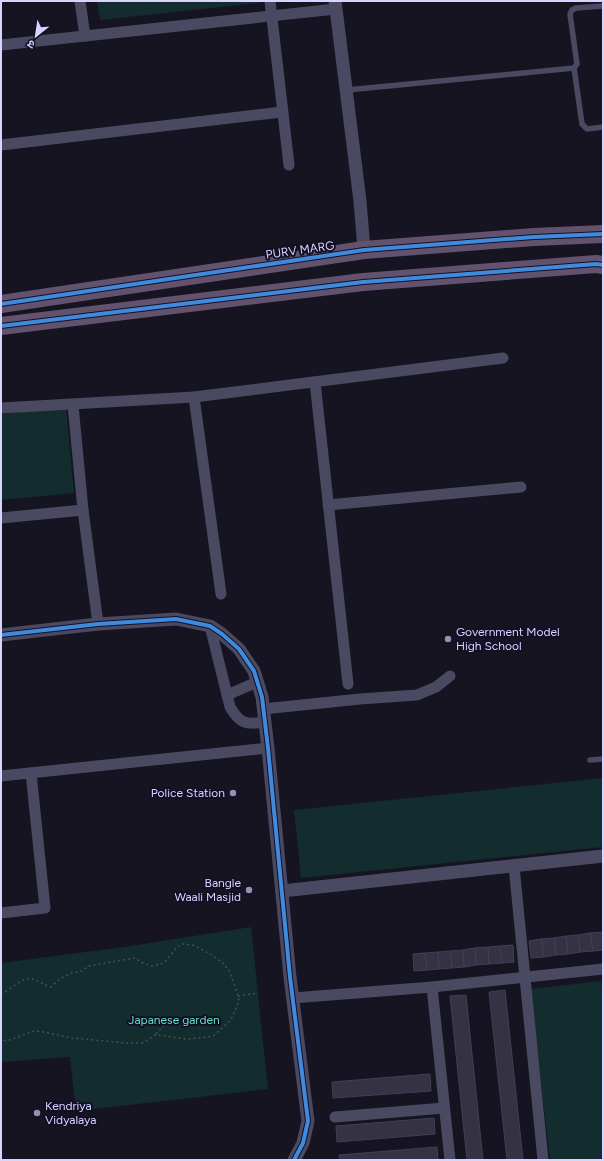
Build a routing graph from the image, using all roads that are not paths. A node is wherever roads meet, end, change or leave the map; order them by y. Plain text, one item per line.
1 (80, 1) edge
2 (270, 1) edge
3 (336, 5) edge
4 (603, 6) edge
5 (272, 16) junction
6 (85, 36) junction
7 (1, 45) edge
8 (574, 68) junction
9 (347, 90) junction
10 (282, 112) junction
11 (603, 127) edge
12 (1, 145) edge
13 (289, 165) dead end
14 (603, 234) edge
15 (364, 250) junction
16 (601, 266) edge
17 (1, 304) edge
18 (1, 326) edge
19 (503, 358) dead end
20 (315, 382) junction
21 (194, 397) junction
22 (73, 405) junction
23 (1, 408) edge
24 (521, 486) dead end
25 (328, 505) junction
26 (83, 510) junction
27 (1, 518) edge
28 (221, 594) dead end
29 (98, 624) junction
30 (210, 626) junction
31 (1, 635) edge
32 (450, 676) dead end
33 (257, 682) junction
34 (348, 684) dead end
35 (227, 695) junction
36 (263, 709) junction
37 (265, 722) junction
38 (268, 748) junction
39 (603, 759) edge
40 (590, 760) dead end
41 (31, 773) junction
42 (1, 776) edge
43 (603, 856) edge
44 (514, 866) junction
45 (282, 891) junction
46 (1, 913) edge
47 (603, 969) edge
48 (524, 977) junction
49 (432, 987) junction
50 (293, 998) junction
51 (444, 1108) junction
52 (335, 1117) dead end
53 (294, 1160) edge
54 (450, 1160) edge
55 (543, 1160) edge

1 - 6 street
2 - 5 street
3 - 5 street
3 - 9 street
4 - 8 lane
5 - 6 street
5 - 10 street
6 - 7 street
8 - 9 lane
8 - 11 lane
9 - 15 street
10 - 12 street
10 - 13 street
14 - 15 highway, PURV MARG
15 - 17 highway, PURV MARG
16 - 18 highway
19 - 20 street
20 - 21 street
20 - 25 street
21 - 22 street
21 - 28 street
22 - 23 street
22 - 26 street
24 - 25 street
25 - 34 street
26 - 27 street
26 - 29 street
29 - 30 street
29 - 31 street
30 - 33 street
30 - 35 street
32 - 36 street
33 - 35 street
33 - 36 street
35 - 37 street
36 - 37 street
37 - 38 street
38 - 41 street
38 - 45 street
39 - 40 lane
41 - 42 street
41 - 46 street
43 - 44 street
44 - 45 street
44 - 48 street
45 - 50 street
47 - 48 street
48 - 49 street
48 - 55 street
49 - 50 street
49 - 51 street
50 - 53 street
51 - 52 street
51 - 54 street

